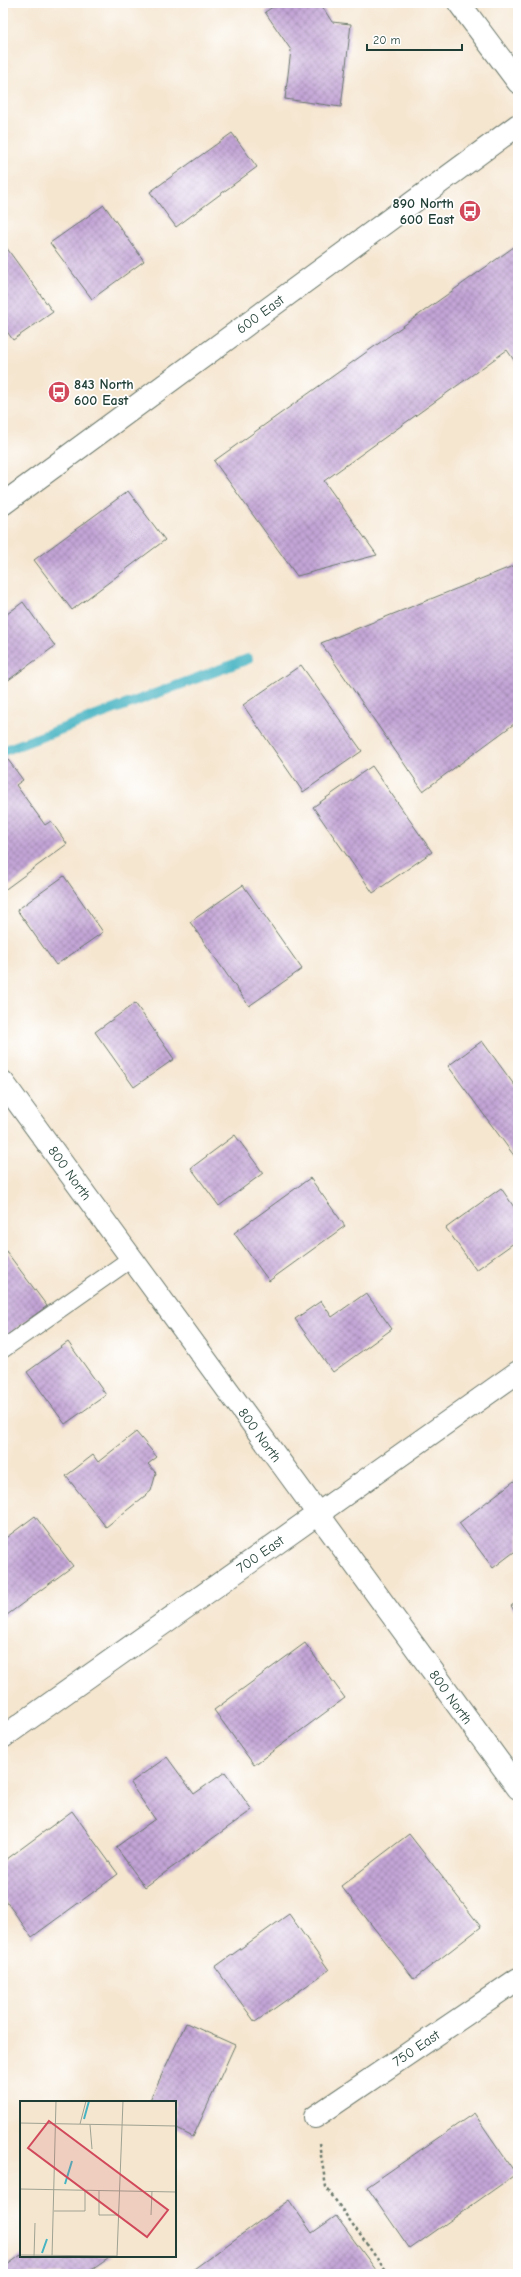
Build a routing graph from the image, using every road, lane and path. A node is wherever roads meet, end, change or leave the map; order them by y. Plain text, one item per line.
1 (459, 3) edge
2 (518, 82) edge
3 (518, 126) edge
4 (3, 504) edge
5 (5, 1088) edge
6 (132, 1258) junction
7 (3, 1349) edge
8 (518, 1372) edge
9 (318, 1514) junction
10 (5, 1730) edge
11 (518, 1788) edge
12 (518, 1979) edge
13 (315, 2117) joint
14 (388, 2274) edge

1 - 2 street
3 - 4 street, 600 East
5 - 6 street, 800 North
6 - 7 lane
6 - 9 street, 800 North
8 - 9 street, 700 East
9 - 10 street, 700 East
9 - 11 street, 800 North
12 - 13 street, 750 East
13 - 14 path

